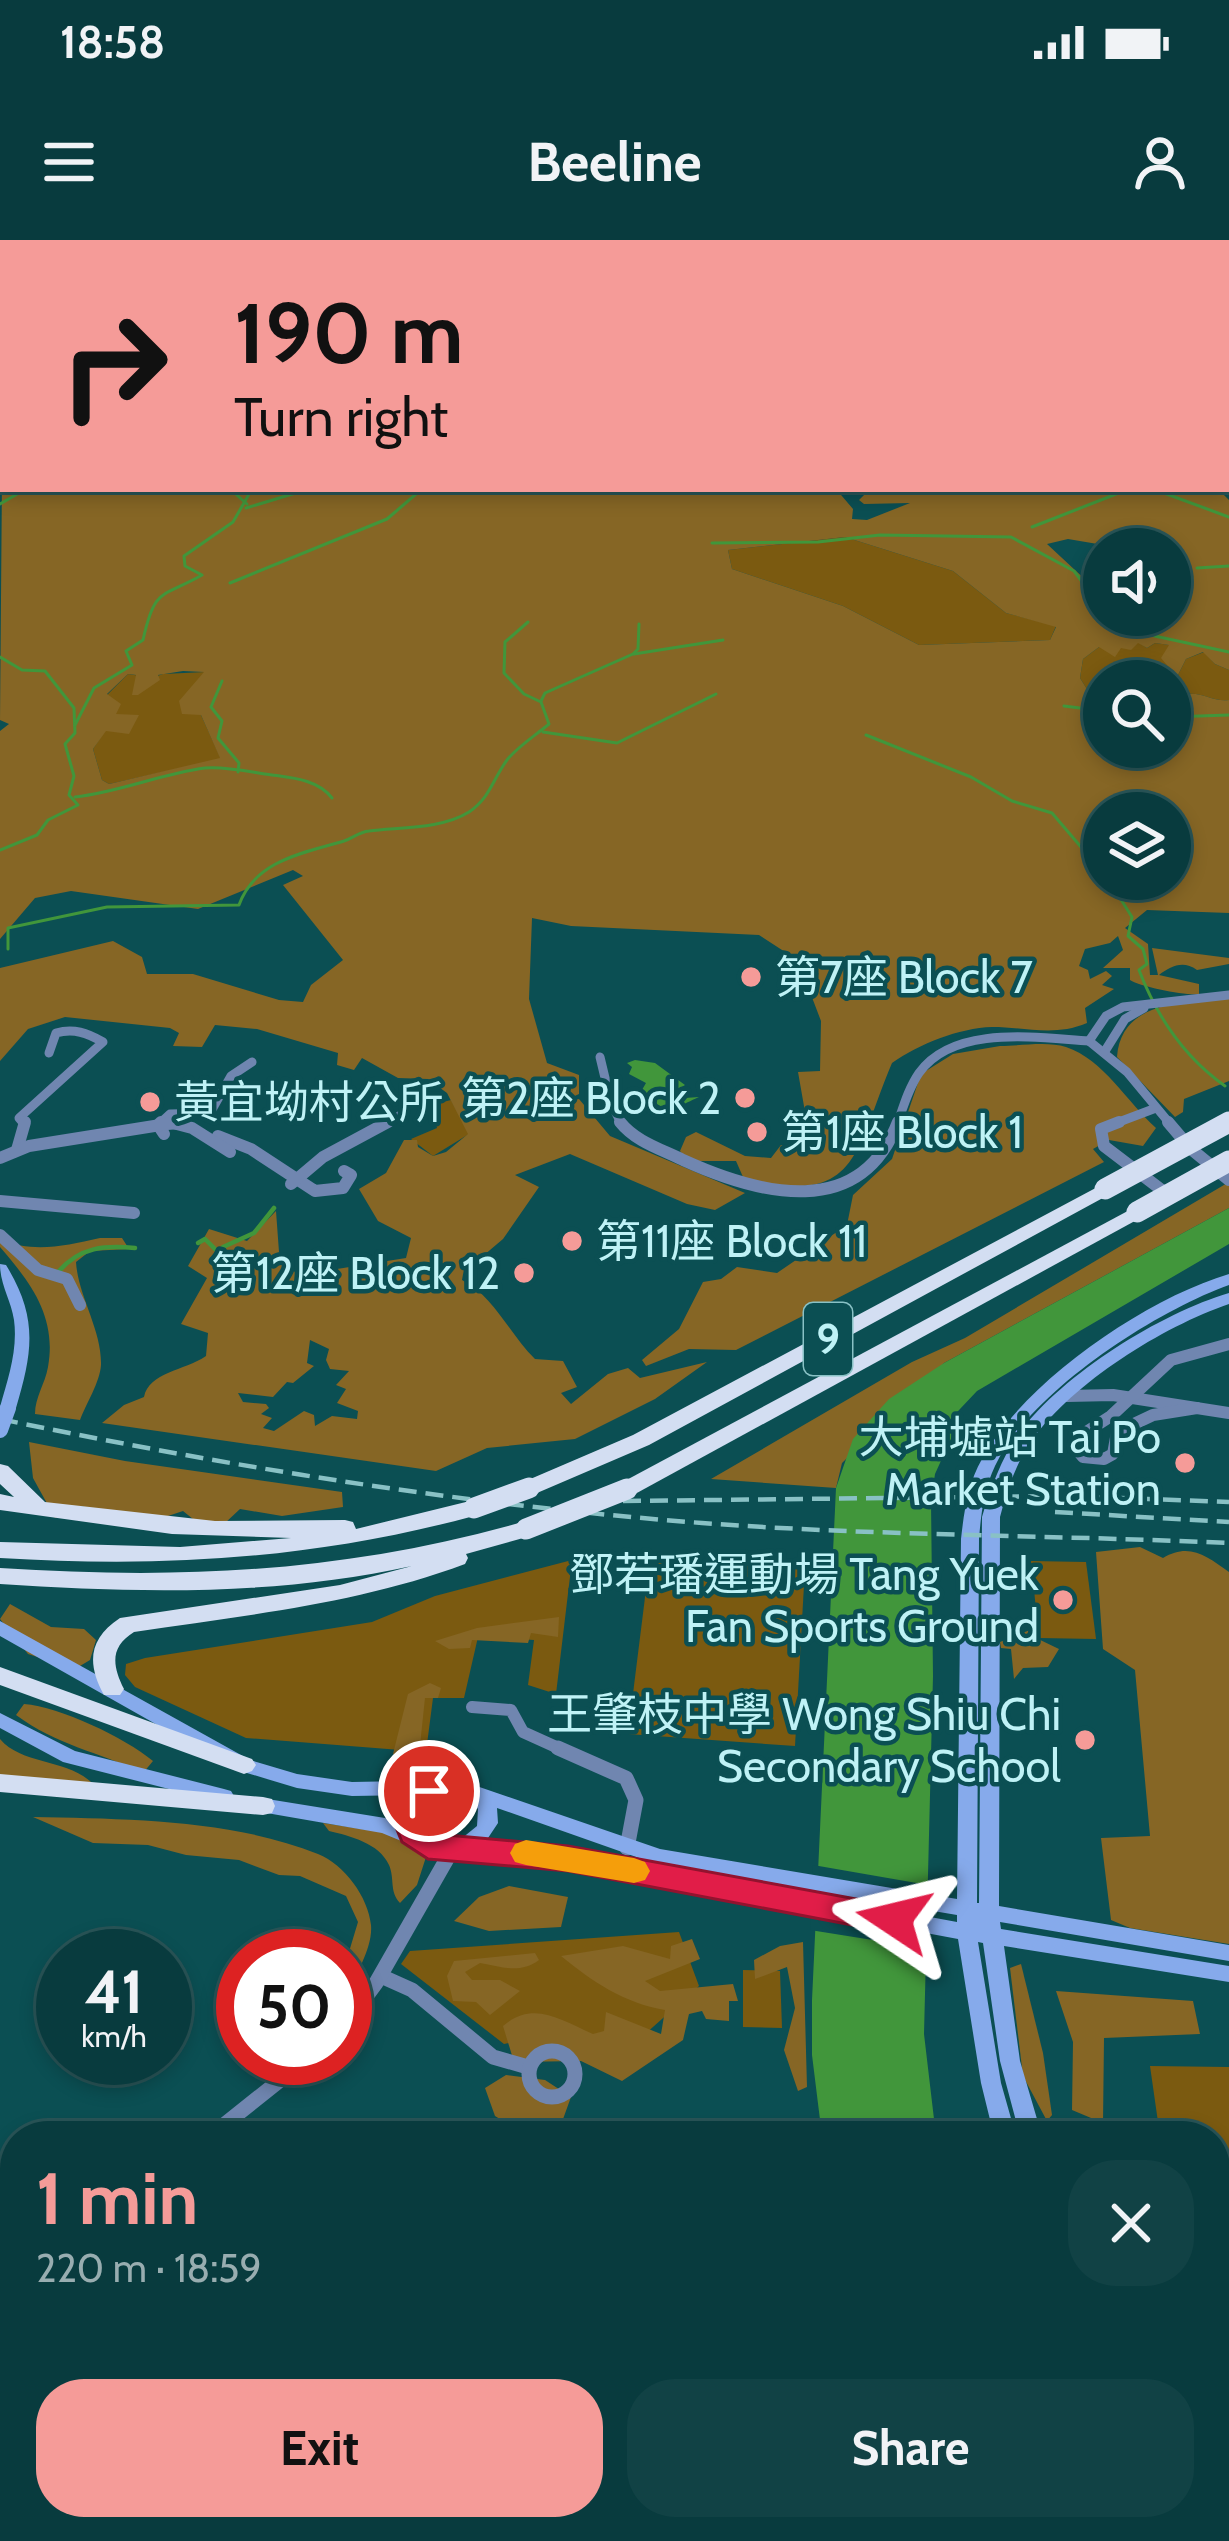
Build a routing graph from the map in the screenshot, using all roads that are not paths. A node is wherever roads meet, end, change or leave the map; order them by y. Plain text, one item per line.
1 (1229, 995) edge
2 (1154, 1003) junction
3 (1089, 1040) junction
4 (1105, 1051) junction
5 (50, 1053) dead end
6 (600, 1057) dead end
7 (252, 1062) dead end
8 (1156, 1108) junction
9 (401, 1115) dead end
10 (1229, 1122) edge
11 (161, 1126) junction
12 (17, 1150) junction
13 (230, 1152) dead end
14 (0, 1159) edge
15 (344, 1171) dead end
16 (1226, 1172) edge
17 (293, 1182) junction
18 (0, 1201) edge
19 (134, 1213) dead end
20 (0, 1234) edge
21 (0, 1269) edge
22 (1229, 1279) edge
23 (1229, 1298) edge
24 (80, 1305) dead end
25 (1229, 1344) edge
26 (1163, 1365) junction
27 (1096, 1394) junction
28 (1067, 1396) junction
29 (1130, 1397) junction
30 (1197, 1408) junction
31 (1229, 1413) edge
32 (1111, 1416) junction
33 (0, 1431) edge
34 (0, 1471) edge
35 (0, 1502) edge
36 (46, 1510) junction
37 (433, 1519) junction
38 (495, 1539) junction
39 (0, 1550) edge
40 (0, 1576) edge
41 (0, 1628) edge
42 (0, 1676) edge
43 (112, 1689) junction
44 (472, 1707) dead end
45 (0, 1720) edge
46 (244, 1765) junction
47 (0, 1784) edge
48 (436, 1789) junction
49 (471, 1790) junction
50 (263, 1806) junction
51 (424, 1844) junction
52 (627, 1848) junction
53 (457, 1849) junction
54 (423, 1887) junction
55 (785, 1888) junction
56 (966, 1910) junction
57 (990, 1925) junction
58 (967, 1933) junction
59 (1229, 1953) edge
60 (1229, 1974) edge
61 (382, 1977) junction
62 (372, 1990) edge
63 (528, 2067) dead end
64 (274, 2085) edge
65 (229, 2121) edge
66 (1001, 2121) edge
67 (1027, 2121) edge

1 - 2 street
2 - 3 street
2 - 4 street
3 - 4 street
3 - 6 street
4 - 8 street
5 - 12 street
7 - 11 street
8 - 16 street
8 - 16 street
9 - 17 street
10 - 37 highway, 9, bridge
11 - 12 street
11 - 13 street
11 - 17 street
12 - 14 street
15 - 17 street
16 - 38 highway, 9, bridge
18 - 19 street
20 - 24 street
21 - 33 main road, bridge
22 - 56 main road
23 - 28 main road
25 - 26 street
26 - 29 street
26 - 30 street
27 - 28 street
27 - 29 street
27 - 32 street
28 - 57 main road
29 - 30 street
29 - 32 street
30 - 31 street
30 - 32 street
34 - 36 highway
35 - 36 highway
36 - 37 highway
37 - 39 highway, 9
38 - 40 highway, 9
38 - 43 highway
41 - 43 main road
42 - 46 highway
43 - 46 main road
44 - 52 street
45 - 50 main road
46 - 48 main road
47 - 50 highway
48 - 49 main road
48 - 51 main road
49 - 52 main road
49 - 53 main road
50 - 51 main road
51 - 53 main road
51 - 54 street
52 - 55 main road
53 - 54 street
53 - 55 main road
54 - 61 street
55 - 56 main road
55 - 58 main road
56 - 57 main road
56 - 58 main road
57 - 58 main road
57 - 59 main road
57 - 60 main road
57 - 67 main road
58 - 66 main road
61 - 62 street
61 - 63 street
64 - 65 street

